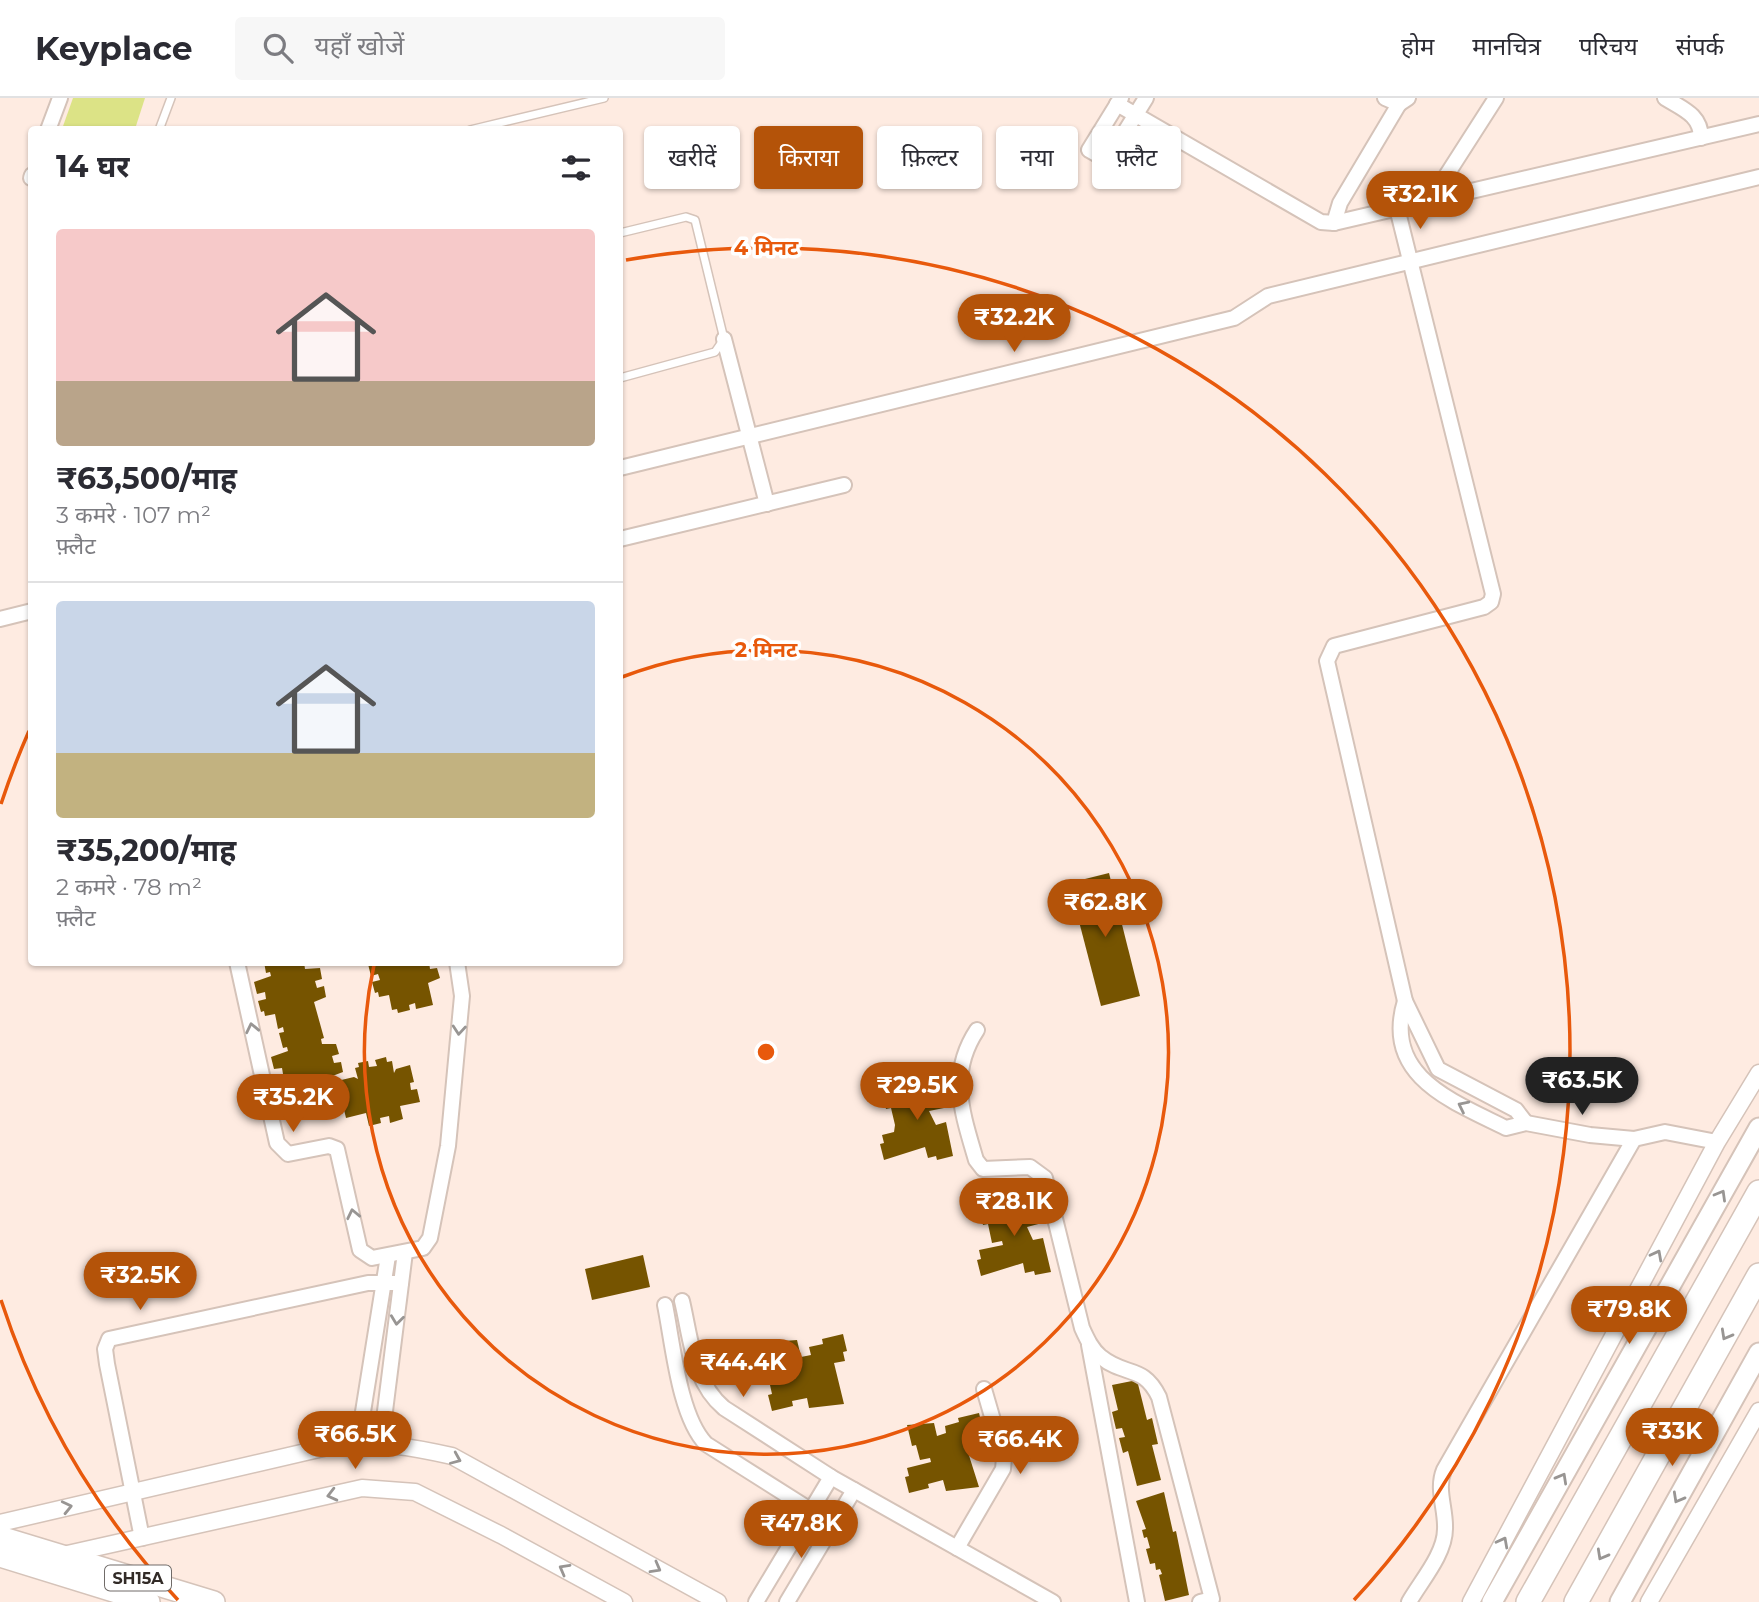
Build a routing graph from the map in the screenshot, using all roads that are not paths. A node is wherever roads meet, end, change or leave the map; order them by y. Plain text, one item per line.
1 (60, 98) edge
2 (171, 98) edge
3 (604, 98) edge
4 (1146, 98) edge
5 (1496, 98) edge
6 (1665, 98) edge
7 (1397, 100) edge
8 (1119, 101) edge
9 (1136, 114) junction
10 (1759, 124) edge
11 (50, 126) edge
12 (160, 126) edge
13 (487, 126) edge
14 (1701, 138) junction
15 (1759, 177) edge
16 (1430, 201) junction
17 (1397, 208) junction
18 (1334, 223) junction
19 (623, 232) edge
20 (1412, 262) junction
21 (724, 339) junction
22 (623, 377) edge
23 (749, 436) junction
24 (623, 466) edge
25 (844, 485) dead end
26 (767, 504) junction
27 (623, 538) edge
28 (28, 612) edge
29 (0, 619) edge
30 (238, 966) edge
31 (457, 966) edge
32 (1405, 1001) junction
33 (977, 1030) dead end
34 (1759, 1073) edge
35 (1526, 1123) junction
36 (1759, 1128) edge
37 (1634, 1139) junction
38 (1717, 1142) junction
39 (1759, 1192) edge
40 (405, 1252) junction
41 (388, 1256) junction
42 (1759, 1275) edge
43 (384, 1282) junction
44 (401, 1283) junction
45 (682, 1301) dead end
46 (665, 1305) dead end
47 (1087, 1339) junction
48 (1759, 1353) edge
49 (984, 1390) dead end
50 (1759, 1411) edge
51 (358, 1443) junction
52 (381, 1443) junction
53 (831, 1477) junction
54 (855, 1490) junction
55 (132, 1493) junction
56 (811, 1509) junction
57 (0, 1523) edge
58 (834, 1525) junction
59 (0, 1537) edge
60 (142, 1538) junction
61 (957, 1548) junction
62 (0, 1556) edge
63 (61, 1556) junction
64 (27, 1563) junction
65 (0, 1570) edge
66 (1208, 1601) edge
67 (149, 1602) edge
68 (214, 1602) edge
69 (624, 1602) edge
70 (718, 1602) edge
71 (756, 1602) edge
72 (787, 1602) edge
73 (1053, 1602) edge
74 (1137, 1602) edge
75 (1409, 1602) edge
76 (1471, 1602) edge
77 (1492, 1602) edge
78 (1528, 1602) edge
79 (1576, 1602) edge
80 (1620, 1602) edge
81 (1649, 1602) edge

1 - 11 street
2 - 12 lane
3 - 13 lane
4 - 9 street
5 - 16 street
6 - 14 street
7 - 18 street
8 - 9 street
8 - 9 street
9 - 18 street
10 - 14 street
14 - 16 street
15 - 20 street
16 - 17 street
17 - 18 street
17 - 20 street
19 - 21 lane
20 - 23 street
20 - 32 street
21 - 22 lane
21 - 23 street
23 - 24 street
23 - 26 street
25 - 26 street
26 - 27 street
28 - 29 street
41 -> 30 street
31 -> 40 street
32 - 35 street
35 -> 32 street
33 - 47 street
34 - 38 street
35 - 37 street
77 -> 36 main road
37 - 38 street
37 - 75 street
76 -> 38 street
39 - 78 highway
40 - 41 street
40 - 44 street
41 - 43 street
42 -> 79 highway
43 - 44 street
43 - 51 street
43 - 55 street
44 -> 52 street
45 - 53 street
46 - 56 street
47 - 66 street
47 - 74 street
48 -> 80 main road
49 - 61 street
50 - 81 street
51 - 52 street
51 - 55 street
52 -> 70 street
53 - 54 street
53 - 56 street
54 - 58 street
54 - 61 street
57 -> 55 street
55 - 60 street
56 - 58 street
56 - 71 street
58 - 72 street
59 - 63 main road, SH15A
60 - 63 street
69 -> 60 street
61 - 73 street
62 - 64 main road, SH15A
63 - 64 street
63 - 68 main road, SH15A
64 - 65 street
64 - 67 main road, SH15A

